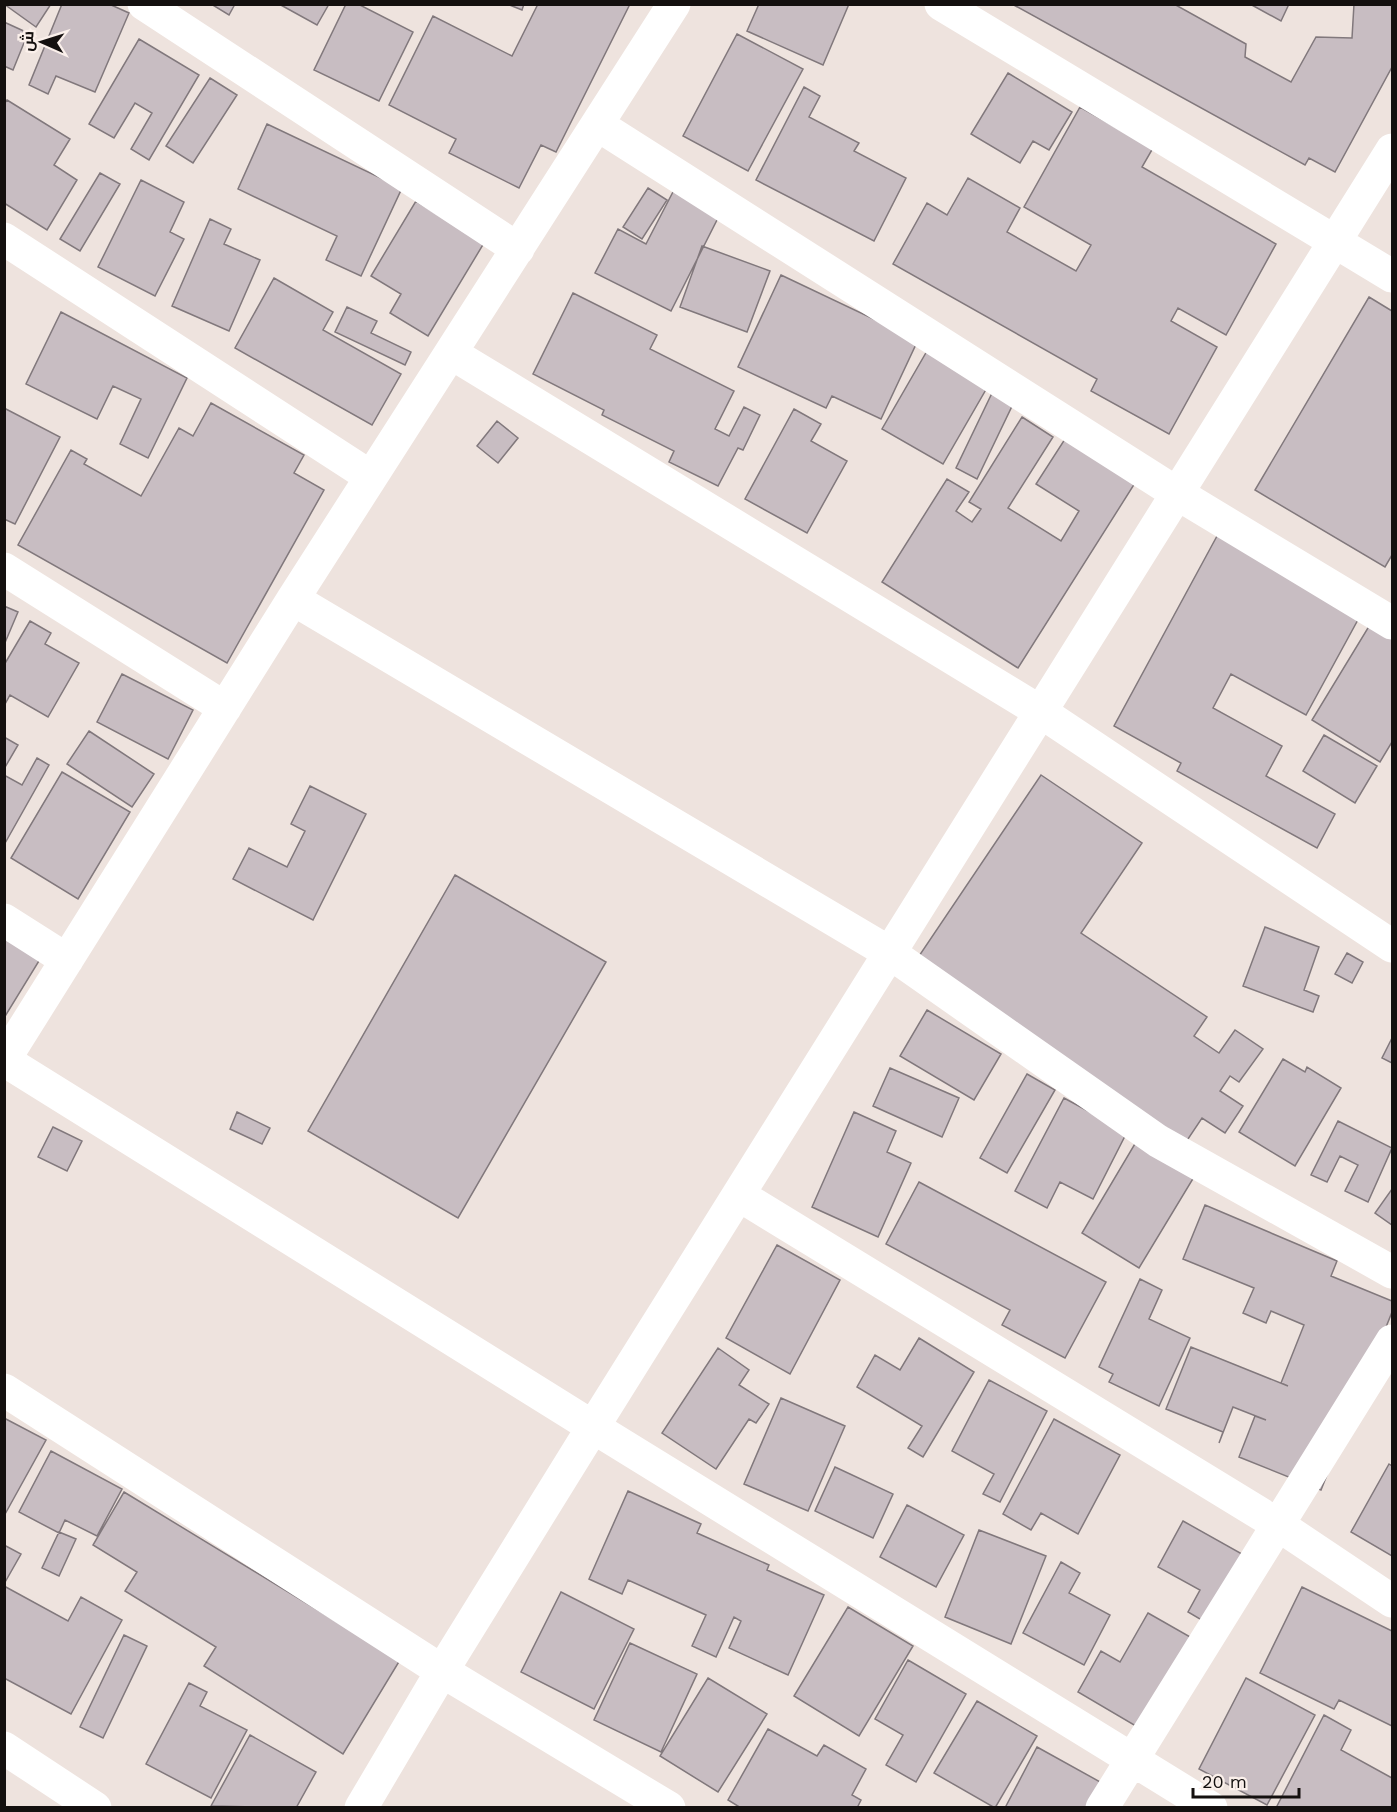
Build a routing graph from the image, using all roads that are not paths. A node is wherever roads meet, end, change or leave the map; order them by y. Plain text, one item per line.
1 (144, 4) edge
2 (941, 4) edge
3 (667, 7) edge
4 (598, 124) junction
5 (1392, 150) edge
6 (4, 239) edge
7 (1336, 241) junction
8 (518, 249) junction
9 (1392, 276) edge
10 (451, 353) junction
11 (371, 477) junction
12 (1178, 494) junction
13 (4, 569) edge
14 (293, 599) junction
15 (1392, 623) edge
16 (225, 708) junction
17 (1041, 712) junction
18 (4, 920) edge
19 (1392, 946) edge
20 (890, 953) junction
21 (67, 960) junction
22 (4, 1060) edge
23 (739, 1195) junction
24 (1392, 1272) edge
25 (1392, 1341) edge
26 (4, 1390) edge
27 (593, 1427) junction
28 (1277, 1524) junction
29 (1392, 1601) edge
30 (442, 1671) junction
31 (4, 1748) edge
32 (1131, 1760) junction
33 (95, 1808) edge
34 (361, 1808) edge
35 (669, 1808) edge
36 (1102, 1808) edge
37 (1211, 1808) edge

1 - 8 street
2 - 7 street
3 - 4 street
4 - 8 street
4 - 12 street
5 - 7 street
6 - 11 street
7 - 9 street
7 - 12 street
8 - 10 street
10 - 11 street
10 - 17 street
11 - 14 street
12 - 15 street
12 - 17 street
13 - 16 street
14 - 16 street
14 - 20 street
16 - 21 street
17 - 19 street
17 - 20 street
18 - 21 street
20 - 23 street
20 - 24 street
21 - 22 street
22 - 27 street
23 - 27 street
23 - 28 street
25 - 28 street
26 - 30 street
27 - 30 street
27 - 32 street
28 - 29 street
28 - 32 street
30 - 34 street
30 - 35 street
31 - 33 street
32 - 36 street
32 - 37 street

